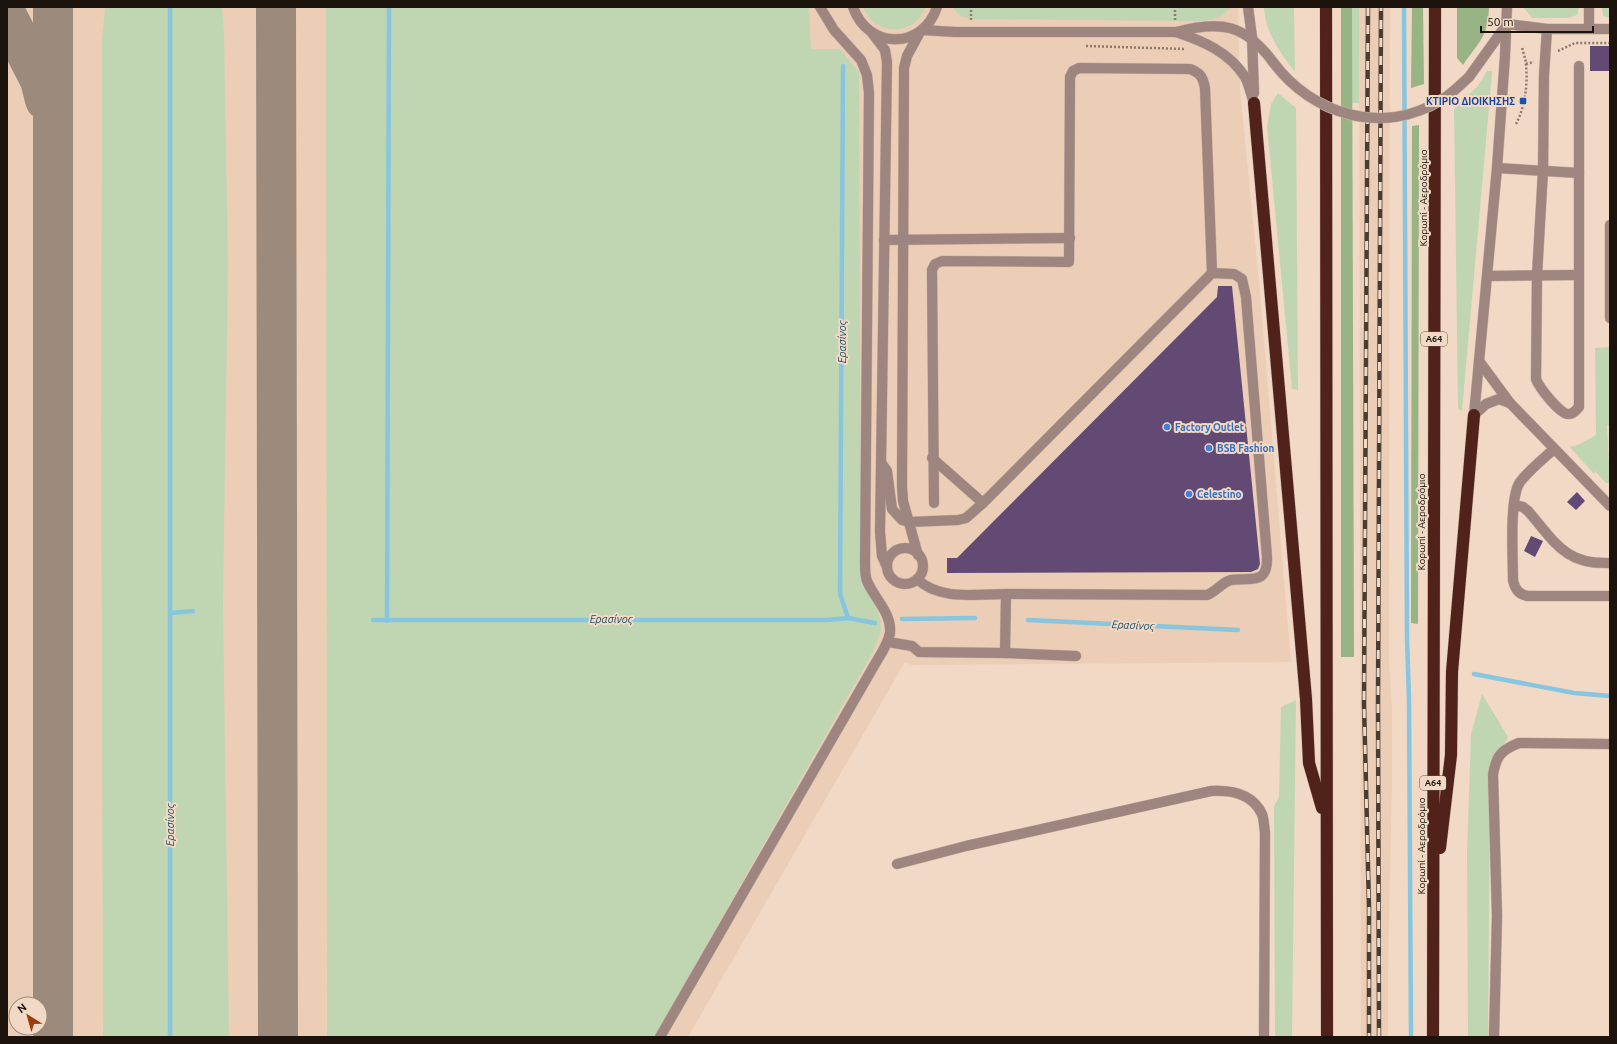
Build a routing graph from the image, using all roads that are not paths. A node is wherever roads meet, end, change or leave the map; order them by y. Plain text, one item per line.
1 (820, 7) edge
2 (854, 7) edge
3 (937, 7) edge
4 (1248, 7) edge
5 (1326, 7) edge
6 (1435, 7) edge
7 (1507, 7) edge
8 (1589, 7) edge
9 (1507, 24) junction
10 (1589, 28) junction
11 (1547, 29) junction
12 (1610, 29) edge
13 (921, 31) junction
14 (1176, 32) junction
15 (872, 33) junction
16 (1252, 37) junction
17 (1579, 66) dead end
18 (1254, 103) junction
19 (1497, 168) junction
20 (1543, 171) junction
21 (1579, 173) junction
22 (1610, 225) edge
23 (903, 238) junction
24 (1070, 238) junction
25 (884, 240) junction
26 (1212, 273) junction
27 (1537, 275) junction
28 (1578, 275) junction
29 (1488, 276) junction
30 (1610, 318) edge
31 (1480, 361) junction
32 (1510, 403) junction
33 (1474, 415) junction
34 (1554, 449) junction
35 (932, 458) junction
36 (882, 464) junction
37 (934, 503) dead end
38 (983, 503) junction
39 (1514, 505) junction
40 (1610, 505) edge
41 (909, 522) junction
42 (918, 555) junction
43 (1610, 563) edge
44 (886, 567) junction
45 (917, 579) junction
46 (1006, 594) junction
47 (1610, 596) edge
48 (888, 642) junction
49 (1005, 653) junction
50 (1076, 656) dead end
51 (1610, 744) edge
52 (1326, 822) junction
53 (897, 864) dead end
54 (1434, 895) junction
55 (660, 1037) edge
56 (1264, 1037) edge
57 (1327, 1037) edge
58 (1433, 1037) edge
59 (1494, 1037) edge

1 - 48 street
2 - 15 street
3 - 13 street
4 - 16 street
5 - 52 highway
6 - 54 highway, Κορωπί - Αεροδρόμιο / Α64
7 - 9 street
8 - 10 street
9 - 11 street
9 - 16 street, bridge
9 - 19 street
10 - 11 street
10 - 12 street
11 - 20 street
13 - 14 street
13 - 15 street
13 - 23 street
14 - 16 street
14 - 18 street
15 - 25 street
16 - 18 street
17 - 21 street
18 - 52 highway
19 - 20 street
19 - 29 street
20 - 21 street
20 - 27 street
21 - 28 street
22 - 30 street
23 - 24 street
23 - 25 street
23 - 41 street
24 - 26 street
24 - 35 street
25 - 36 street
26 - 38 street
26 - 46 street
27 - 28 street
27 - 28 street
27 - 29 street
29 - 31 street
31 - 32 street
31 - 33 street
32 - 33 street
32 - 34 street
33 - 54 highway
34 - 39 street
34 - 40 street
35 - 37 street
35 - 38 street
36 - 41 street
36 - 44 street
38 - 41 street
39 - 43 street
39 - 47 street
41 - 42 street
42 - 44 street
42 - 45 street
44 - 45 street
45 - 46 street
46 - 49 street
48 - 49 street
48 - 55 street
49 - 50 street
51 - 59 street
52 - 57 highway
53 - 56 street
54 - 58 highway, Κορωπί - Αεροδρόμιο / Α64

